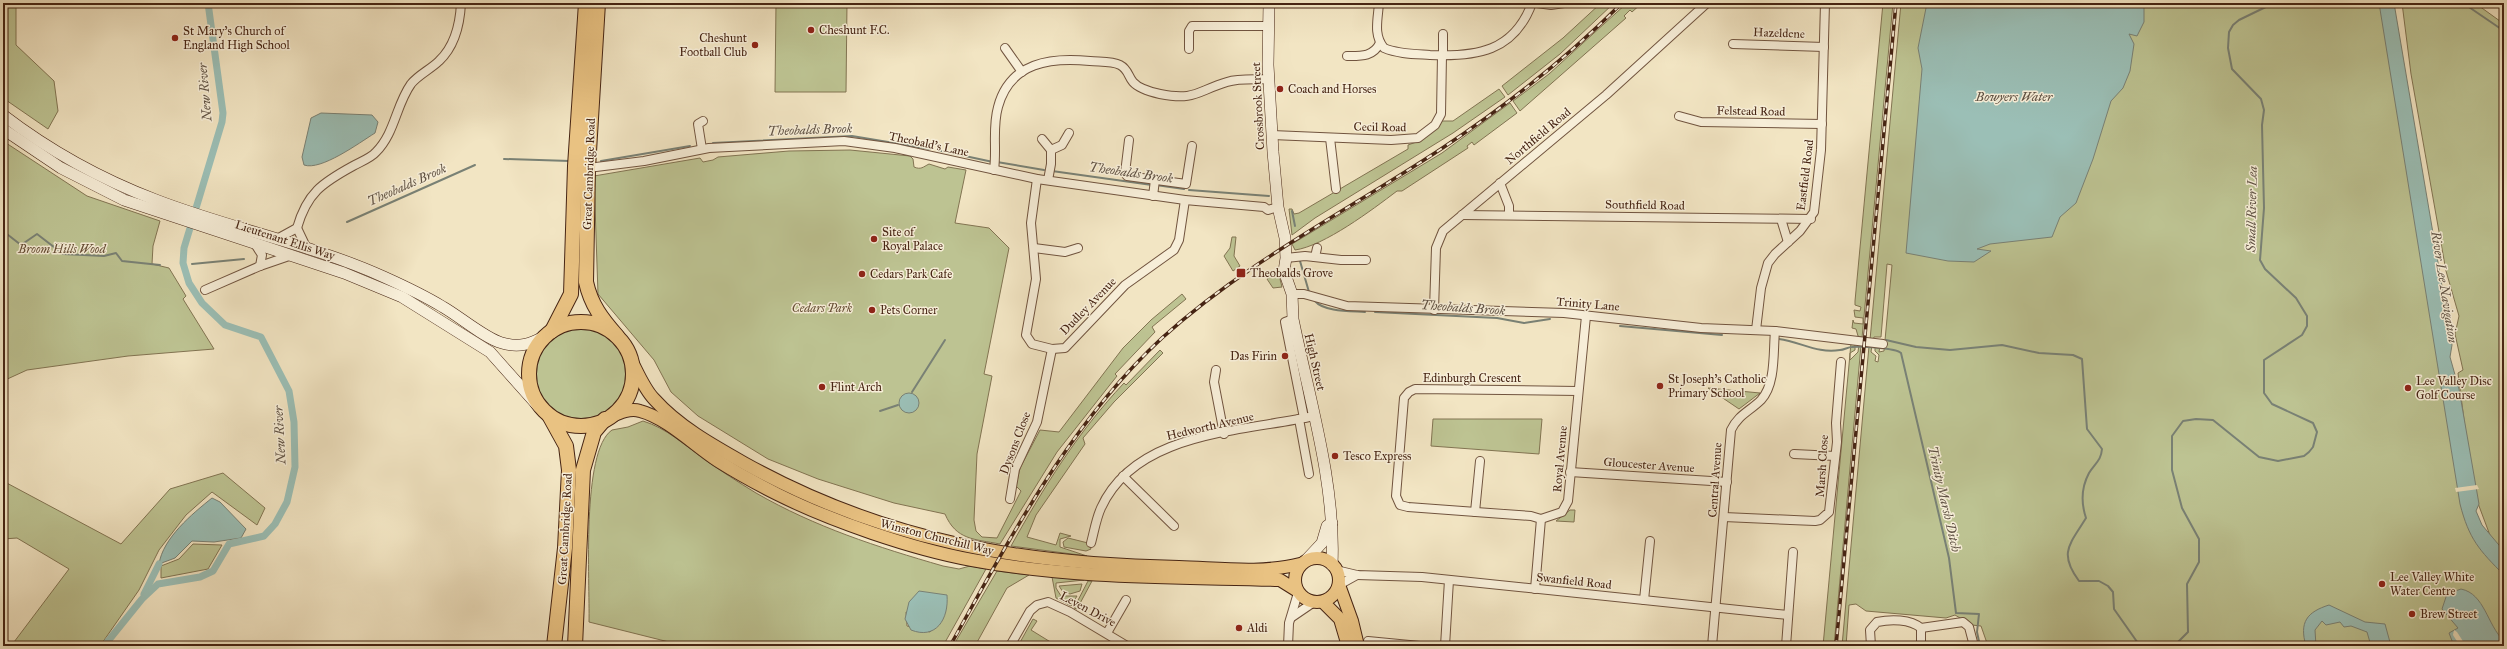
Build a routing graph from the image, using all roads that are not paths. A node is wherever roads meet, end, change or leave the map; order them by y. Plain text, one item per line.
1 (460, 3) edge
2 (586, 3) edge
3 (598, 3) edge
4 (1269, 3) edge
5 (1379, 3) edge
6 (1532, 3) edge
7 (1537, 3) edge
8 (1564, 3) edge
9 (1707, 3) edge
10 (1825, 3) edge
11 (1269, 26) junction
12 (1443, 34) dead end
13 (1380, 43) junction
14 (1734, 44) dead end
15 (1824, 47) junction
16 (1005, 48) dead end
17 (1188, 49) dead end
18 (1443, 55) junction
19 (1347, 56) dead end
20 (1022, 72) junction
21 (1269, 79) junction
22 (3, 115) edge
23 (1679, 116) dead end
24 (702, 121) dead end
25 (1822, 124) junction
26 (3, 129) edge
27 (1069, 133) dead end
28 (1272, 134) junction
29 (1330, 138) junction
30 (1042, 139) dead end
31 (1129, 140) dead end
32 (701, 145) junction
33 (1192, 146) dead end
34 (1051, 150) junction
35 (995, 164) junction
36 (588, 168) junction
37 (1049, 174) junction
38 (1037, 179) junction
39 (1500, 183) junction
40 (1154, 187) junction
41 (1336, 189) dead end
42 (1185, 200) junction
43 (1278, 207) junction
44 (182, 215) junction
45 (1462, 215) junction
46 (1509, 215) junction
47 (1781, 219) junction
48 (1811, 219) junction
49 (212, 224) junction
50 (297, 228) junction
51 (277, 239) junction
52 (1788, 242) junction
53 (255, 244) junction
54 (1034, 248) junction
55 (1078, 248) dead end
56 (1317, 248) dead end
57 (307, 249) junction
58 (292, 255) junction
59 (1316, 257) junction
60 (1286, 258) junction
61 (1366, 260) dead end
62 (260, 266) junction
63 (205, 290) dead end
64 (1292, 294) junction
65 (1434, 310) junction
66 (1586, 316) junction
67 (1756, 330) junction
68 (1775, 331) junction
69 (548, 333) junction
70 (617, 336) junction
71 (1883, 344) dead end
72 (1052, 349) junction
73 (630, 358) junction
74 (1841, 362) dead end
75 (1216, 370) dead end
76 (1578, 391) junction
77 (539, 407) junction
78 (550, 417) junction
79 (607, 418) junction
80 (1306, 418) junction
81 (1224, 434) junction
82 (1321, 453) junction
83 (1794, 454) dead end
84 (1307, 455) junction
85 (1835, 456) junction
86 (1480, 461) dead end
87 (1570, 472) junction
88 (1309, 474) dead end
89 (1122, 476) junction
90 (1727, 482) junction
91 (1010, 499) dead end
92 (1476, 512) junction
93 (1724, 517) junction
94 (1541, 519) junction
95 (1332, 523) junction
96 (1174, 526) dead end
97 (1650, 542) dead end
98 (1091, 543) dead end
99 (1793, 552) dead end
100 (1304, 562) junction
101 (1334, 567) junction
102 (1357, 575) junction
103 (1449, 580) junction
104 (1339, 585) junction
105 (1535, 589) junction
106 (1297, 592) junction
107 (1126, 600) dead end
108 (1644, 600) junction
109 (1319, 602) junction
110 (1716, 608) junction
111 (1788, 615) junction
112 (1292, 617) junction
113 (1921, 628) junction
114 (1107, 633) junction
115 (1363, 644) edge
116 (554, 646) edge
117 (575, 646) edge
118 (1010, 646) edge
119 (1127, 646) edge
120 (1288, 646) edge
121 (1348, 646) edge
122 (1420, 646) edge
123 (1445, 646) edge
124 (1712, 646) edge
125 (1786, 646) edge
126 (1871, 646) edge
127 (1921, 646) edge
128 (1974, 646) edge

1 - 50 street
2 - 69 highway, Great Cambridge Road
3 - 36 highway, Great Cambridge Road
4 - 11 main road, Crossbrook Street
5 - 13 street
6 - 18 street
7 - 8 street
9 - 39 street, Northfield Road
10 - 15 street, Eastfield Road
11 - 17 street
11 - 21 main road, Crossbrook Street
12 - 18 street, Cecil Road
13 - 18 street
13 - 19 street
14 - 15 street, Hazeldene
15 - 25 street, Eastfield Road
16 - 20 street
18 - 29 street, Cecil Road
20 - 21 street
20 - 35 street
21 - 28 main road, Crossbrook Street
22 - 44 main road, Lieutenant Ellis Way
23 - 25 street, Felstead Road
24 - 32 street
25 - 48 street, Eastfield Road
26 - 44 main road, Lieutenant Ellis Way
27 - 34 street
28 - 29 street, Cecil Road
28 - 43 main road, Crossbrook Street
29 - 41 street
30 - 34 street
31 - 40 street
32 - 35 street, Theobald's Lane
32 - 36 street, Theobald's Lane
33 - 40 street
34 - 37 street
35 - 38 street, Theobald's Lane
36 - 70 highway, Great Cambridge Road
37 - 38 street, Theobald's Lane
37 - 40 street, Theobald's Lane
38 - 54 street
39 - 45 street, Northfield Road
39 - 46 street
40 - 42 street, Theobald's Lane
42 - 43 street, Theobald's Lane
42 - 72 street, Dudley Avenue
43 - 60 main road, High Street
44 - 49 main road, Lieutenant Ellis Way
45 - 46 street, Southfield Road
45 - 65 street, Northfield Road
46 - 47 street, Southfield Road
47 - 48 street, Southfield Road
47 - 52 street
48 - 52 street, Eastfield Road
49 - 51 main road, Lieutenant Ellis Way
49 - 53 main road, Lieutenant Ellis Way
50 - 51 street
50 - 57 street
51 - 57 main road, Lieutenant Ellis Way
52 - 67 street, Eastfield Road
53 - 58 main road, Lieutenant Ellis Way
53 - 62 street
54 - 55 street
54 - 72 street
56 - 59 street
57 - 69 main road, Lieutenant Ellis Way
58 - 62 street
58 - 77 main road, Lieutenant Ellis Way
59 - 60 street
59 - 61 street
60 - 64 main road, High Street
62 - 63 street
64 - 65 street, Trinity Lane
64 - 80 main road, High Street
65 - 66 street, Trinity Lane
66 - 67 street, Trinity Lane
66 - 76 street, Royal Avenue
67 - 68 street, Trinity Lane
68 - 71 street, Trinity Lane
68 - 90 street, Central Avenue
69 - 70 highway
69 - 77 highway
70 - 73 highway
72 - 91 street, Dysons Close
73 - 79 highway
73 - 100 main road, Winston Churchill Way
74 - 85 street, Marsh Close
75 - 81 street
76 - 87 street, Royal Avenue
76 - 92 street, Edinburgh Crescent
77 - 78 highway
78 - 79 highway
78 - 116 highway, Great Cambridge Road
79 - 106 main road, Winston Churchill Way
79 - 117 highway, Great Cambridge Road
80 - 81 street, Hedworth Avenue
80 - 82 main road, High Street
80 - 84 street
81 - 89 street, Hedworth Avenue
82 - 84 street
82 - 95 main road, High Street
83 - 85 street
84 - 88 street
85 - 93 street, Marsh Close
86 - 92 street
87 - 90 street, Gloucester Avenue
87 - 94 street, Royal Avenue
89 - 96 street
89 - 98 street, Hedworth Avenue
90 - 93 street, Central Avenue
92 - 94 street, Edinburgh Crescent
93 - 110 street, Central Avenue
94 - 105 street
95 - 100 main road
95 - 101 main road, High Street
97 - 108 street
99 - 111 street
100 - 101 main road
100 - 106 main road
101 - 102 street, Swanfield Road
101 - 104 main road
102 - 103 street, Swanfield Road
102 - 104 street, Swanfield Road
103 - 105 street, Swanfield Road
103 - 123 street
104 - 109 main road
104 - 115 main road
105 - 108 street, Swanfield Road
106 - 109 main road
106 - 112 street
107 - 114 street
108 - 110 street, Swanfield Road
109 - 112 street
109 - 121 main road
110 - 111 street, Swanfield Road
110 - 124 street, Central Avenue
111 - 125 street
112 - 120 street
113 - 126 street
113 - 127 street
113 - 128 street
114 - 118 street, Leven Drive
114 - 119 street, Leven Drive
115 - 122 street

